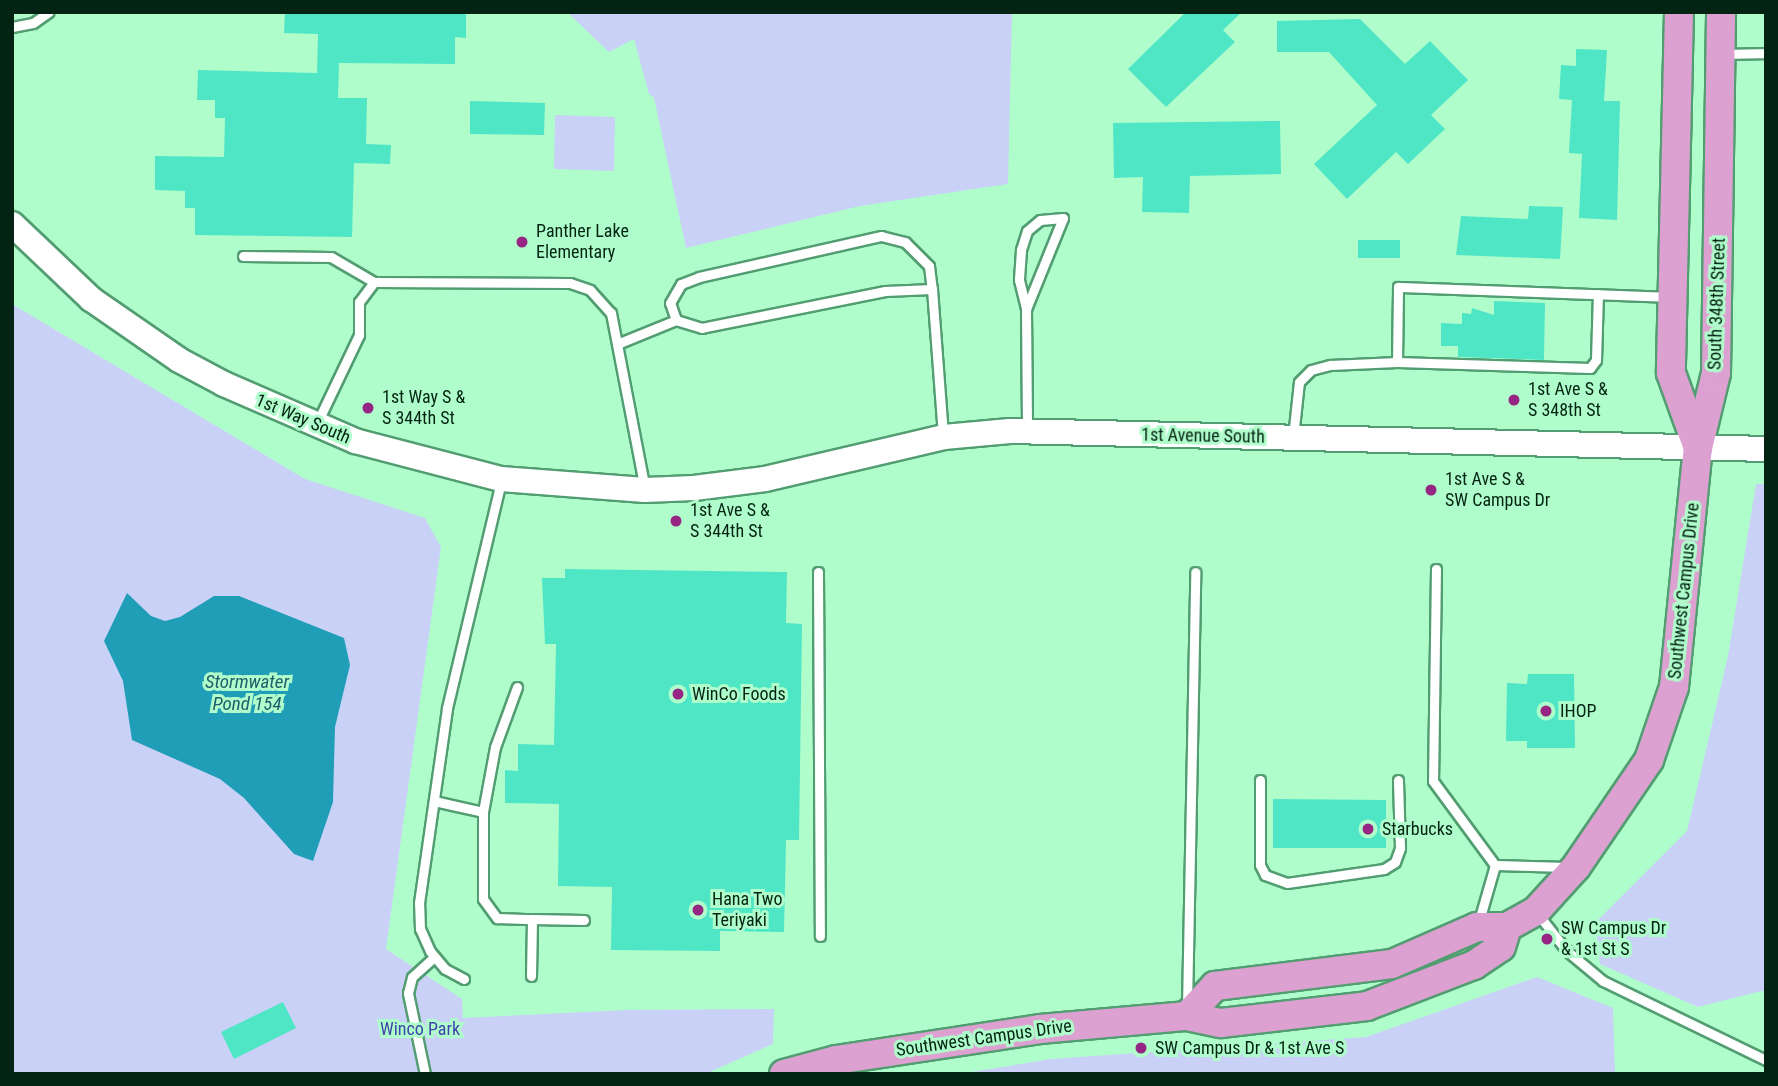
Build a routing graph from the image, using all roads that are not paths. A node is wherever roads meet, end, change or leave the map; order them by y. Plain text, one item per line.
1 (49, 12) edge
2 (1679, 12) edge
3 (1721, 12) edge
4 (12, 27) edge
5 (1766, 53) edge
6 (1721, 54) junction
7 (12, 224) edge
8 (243, 256) dead end
9 (374, 282) junction
10 (932, 289) junction
11 (1598, 293) junction
12 (1673, 297) junction
13 (1026, 309) junction
14 (676, 320) junction
15 (617, 344) junction
16 (1397, 362) junction
17 (316, 425) junction
18 (1027, 431) junction
19 (944, 437) junction
20 (1293, 438) junction
21 (1698, 448) junction
22 (1766, 449) edge
23 (501, 479) junction
24 (645, 490) junction
25 (1436, 569) dead end
26 (818, 572) dead end
27 (1195, 572) dead end
28 (517, 687) dead end
29 (1260, 780) dead end
30 (1398, 780) dead end
31 (434, 801) junction
32 (483, 812) junction
33 (1495, 865) junction
34 (1576, 867) junction
35 (1536, 911) junction
36 (532, 919) junction
37 (584, 920) dead end
38 (1477, 927) junction
39 (1507, 927) junction
40 (820, 936) dead end
41 (433, 957) junction
42 (531, 976) dead end
43 (464, 979) dead end
44 (1187, 1016) junction
45 (1766, 1060) edge
46 (425, 1074) edge
47 (783, 1074) edge

1 - 4 lane
2 - 12 main road
3 - 6 main road, South 348th Street
5 - 6 lane
6 - 21 main road, South 348th Street
7 - 17 main road, 1st Way South
8 - 9 lane
9 - 15 lane
9 - 17 lane
10 - 14 lane
10 - 14 lane
10 - 19 lane
11 - 12 lane
11 - 16 lane
11 - 16 lane
12 - 21 main road
13 - 13 lane
13 - 18 lane
14 - 15 lane
15 - 24 lane
16 - 20 lane
17 - 23 main road, 1st Way South
18 - 19 main road, 1st Avenue South
18 - 20 main road, 1st Avenue South
19 - 24 main road, 1st Avenue South
20 - 21 main road, 1st Avenue South
21 - 22 main road, 1st Avenue South
21 - 34 main road, Southwest Campus Drive
23 - 24 main road, 1st Way South
23 - 31 lane
25 - 33 lane
26 - 40 lane
27 - 44 lane
28 - 32 lane
29 - 30 lane
31 - 32 lane
31 - 41 lane
32 - 36 lane
33 - 34 lane
33 - 38 lane
34 - 35 main road, Southwest Campus Drive
35 - 39 main road, Southwest Campus Drive
35 - 45 lane
36 - 37 lane
36 - 42 lane
38 - 39 main road, Southwest Campus Drive
38 - 44 main road, Southwest Campus Drive
39 - 44 main road, Southwest Campus Drive
41 - 43 lane
41 - 46 lane
44 - 47 main road, Southwest Campus Drive

